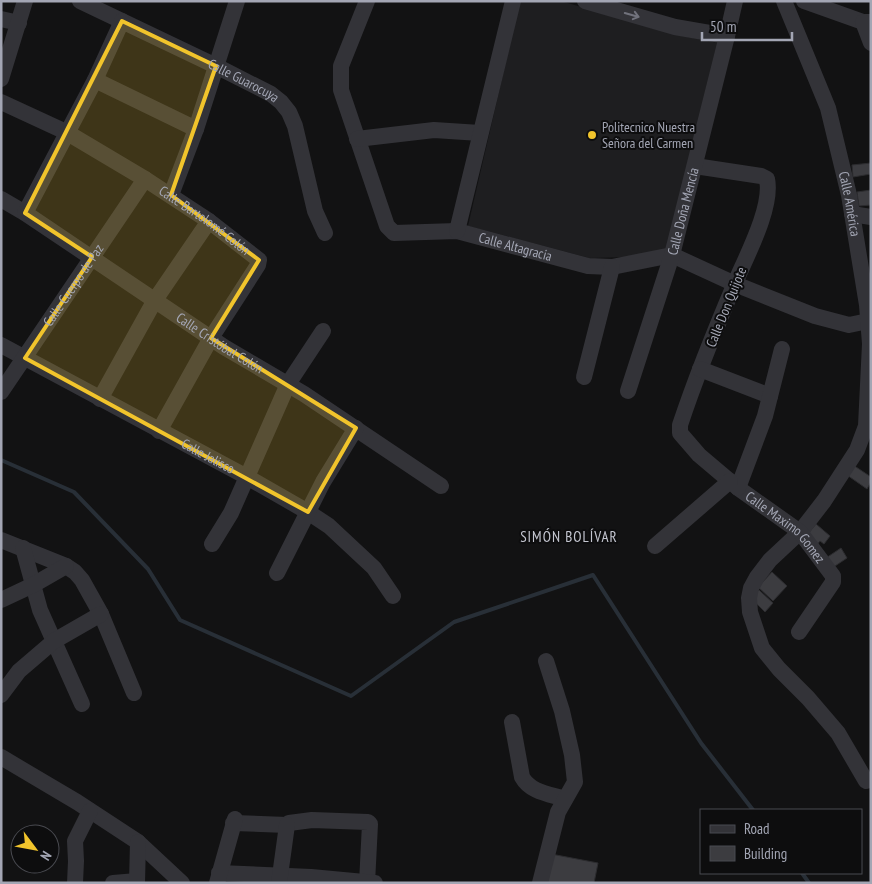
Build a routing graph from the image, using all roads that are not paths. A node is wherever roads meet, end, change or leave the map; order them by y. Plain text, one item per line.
1 (25, 1) edge
2 (80, 1) edge
3 (237, 1) edge
4 (367, 1) edge
5 (513, 1) edge
6 (585, 1) edge
7 (735, 1) edge
8 (784, 1) edge
9 (804, 1) edge
10 (1, 19) edge
11 (122, 21) junction
12 (867, 22) edge
13 (19, 23) junction
14 (727, 36) junction
15 (871, 44) edge
16 (216, 66) junction
17 (1, 79) edge
18 (95, 80) junction
19 (1, 102) edge
20 (196, 129) junction
21 (66, 132) junction
22 (480, 133) junction
23 (357, 139) junction
24 (695, 166) junction
25 (145, 179) junction
26 (171, 195) junction
27 (1, 199) edge
28 (25, 213) junction
29 (852, 214) junction
30 (871, 217) edge
31 (209, 221) junction
32 (457, 231) junction
33 (325, 233) dead end
34 (672, 255) junction
35 (92, 257) junction
36 (612, 267) junction
37 (735, 284) junction
38 (155, 300) junction
39 (868, 321) junction
40 (323, 332) dead end
41 (211, 338) junction
42 (1, 345) edge
43 (782, 350) dead end
44 (24, 358) junction
45 (700, 369) junction
46 (584, 377) dead end
47 (288, 384) junction
48 (628, 391) dead end
49 (1, 392) edge
50 (770, 396) junction
51 (100, 399) junction
52 (356, 428) junction
53 (159, 431) junction
54 (685, 439) joint
55 (247, 477) junction
56 (734, 484) junction
57 (441, 486) dead end
58 (308, 512) junction
59 (800, 532) junction
60 (1, 540) edge
61 (212, 544) dead end
62 (655, 546) dead end
63 (23, 548) junction
64 (66, 566) junction
65 (277, 573) dead end
66 (33, 585) junction
67 (392, 596) dead end
68 (1, 600) edge
69 (101, 614) junction
70 (799, 632) dead end
71 (54, 641) junction
72 (546, 661) dead end
73 (134, 693) dead end
74 (1, 695) edge
75 (82, 704) dead end
76 (512, 722) dead end
77 (1, 758) edge
78 (866, 781) dead end
79 (565, 800) junction
80 (90, 811) junction
81 (287, 825) junction
82 (138, 842) junction
83 (218, 878) edge
84 (280, 879) edge
85 (137, 882) edge
86 (370, 882) edge
87 (75, 883) edge
88 (113, 883) edge
89 (182, 883) edge
90 (540, 883) edge

1 - 13 street
2 - 11 street, Calle Guarocuya
3 - 16 street
4 - 23 street, Calle Altagracia
5 - 22 street
6 -> 14 street
7 - 14 street, Calle Doña Mencía
8 - 29 street, Calle América
9 - 12 street
10 - 13 street
11 - 16 street, Calle Guarocuya
11 - 18 street
12 - 15 street
13 - 17 street
14 - 24 street, Calle Doña Mencía
16 - 20 street
16 - 33 street, Calle Guarocuya
18 - 20 street
18 - 21 street
19 - 21 street, Calle Bartolomé Colón
20 - 26 street
21 - 25 street, Calle Bartolomé Colón
21 - 28 street
22 - 23 street
22 - 32 street
23 - 32 street, Calle Altagracia
24 - 34 street, Calle Doña Mencía
24 - 37 street, Calle Don Quijote
25 - 26 street, Calle Bartolomé Colón
25 - 35 street, Calle Cuerpo de Paz
26 - 31 street, Calle Bartolomé Colón
27 - 28 street, Calle Cristóbal Colón
28 - 35 street, Calle Cristóbal Colón
29 - 30 street
29 - 39 street, Calle América
31 - 38 street
31 - 41 street, Calle Bartolomé Colón
32 - 36 street, Calle Altagracia
34 - 36 street, Calle Altagracia
34 - 37 street
34 - 48 street, Calle Doña Mencía
35 - 38 street, Calle Cristóbal Colón
35 - 44 street, Calle Cuerpo de Paz
36 - 46 street
37 - 39 street
37 - 45 street, Calle Don Quijote
38 - 41 street, Calle Cristóbal Colón
38 - 51 street
39 - 59 street, Calle América
40 - 47 street
41 - 47 street, Calle Cristóbal Colón
41 - 53 street, Calle Bartolomé Colón
42 - 44 street, Calle Jalisco
43 - 50 street
44 - 49 street, Calle Cuerpo de Paz
44 - 51 street, Calle Jalisco
45 - 50 street
45 - 54 street, Calle Don Quijote
47 - 52 street, Calle Cristóbal Colón
47 - 55 street
50 - 56 street
51 - 53 street, Calle Jalisco
52 - 57 street, Calle Cristóbal Colón
52 - 58 street
53 - 55 street, Calle Jalisco
54 - 56 street, Calle Maximo Gomez
55 - 58 street, Calle Jalisco
55 - 61 street
56 - 59 street, Calle Maximo Gomez
56 - 62 street
58 - 65 street
58 - 67 street, Calle Jalisco
59 - 70 street, Calle Maximo Gomez
59 - 78 street, Calle América
60 - 63 street
63 - 64 street
63 - 66 street
64 - 66 street
64 - 69 street
66 - 68 street
66 - 71 street
69 - 71 street
69 - 73 street
71 - 74 street
71 - 75 street
72 - 79 street
76 - 79 street
77 - 80 street
79 - 90 street
80 - 82 street
80 - 87 street
81 - 83 street
81 - 84 street
81 - 86 street
82 - 85 street
82 - 89 street
83 - 84 street
84 - 86 street
85 - 88 street

